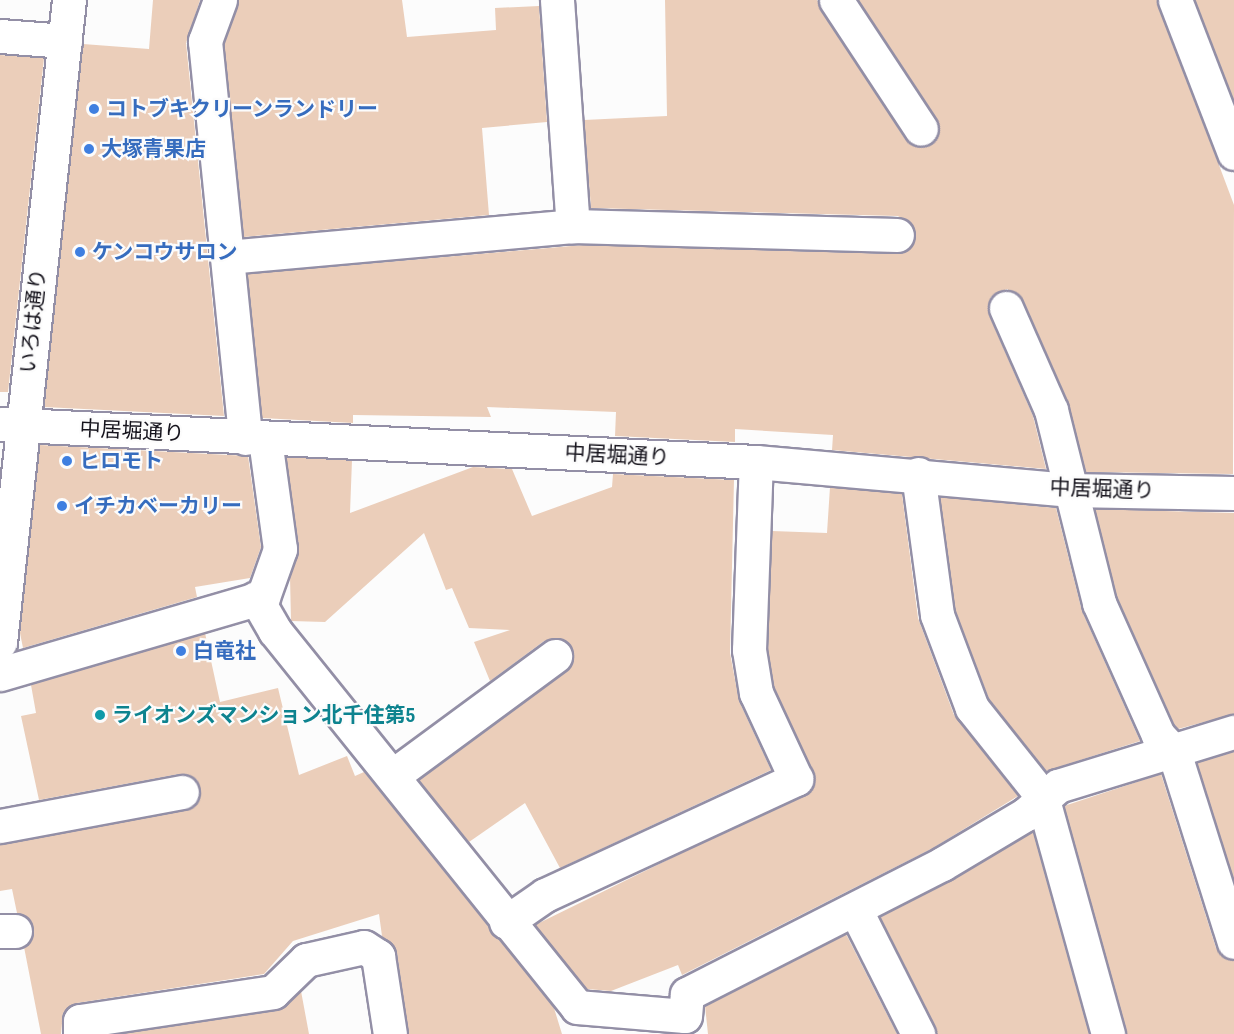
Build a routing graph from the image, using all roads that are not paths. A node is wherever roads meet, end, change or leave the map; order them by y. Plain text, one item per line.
1 (69, 0) edge
2 (220, 0) edge
3 (557, 0) edge
4 (836, 0) edge
5 (1177, 1) edge
6 (0, 36) edge
7 (65, 41) junction
8 (921, 129) dead end
9 (1234, 153) edge
10 (573, 226) junction
11 (897, 234) dead end
12 (227, 257) junction
13 (1006, 308) dead end
14 (11, 425) edge
15 (255, 438) junction
16 (756, 462) junction
17 (918, 474) junction
18 (1069, 490) junction
19 (1234, 493) edge
20 (256, 598) junction
21 (0, 642) edge
22 (555, 656) dead end
23 (0, 674) edge
24 (1234, 732) edge
25 (1174, 752) junction
26 (395, 774) junction
27 (182, 792) dead end
28 (1042, 796) junction
29 (0, 826) edge
30 (856, 911) junction
31 (506, 922) junction
32 (1234, 942) edge
33 (688, 1025) edge
34 (80, 1034) edge
35 (390, 1034) edge
36 (918, 1034) edge
37 (1108, 1034) edge

1 - 7 street, いろは通り
2 - 12 street
3 - 10 street
4 - 8 street
5 - 9 street
6 - 7 street
7 - 14 street, いろは通り
10 - 11 street
10 - 12 street
12 - 15 street
13 - 18 street
14 - 15 street, 中居堀通り
14 - 21 street, いろは通り
15 - 16 street, 中居堀通り
15 - 20 street
16 - 17 street, 中居堀通り
16 - 31 street
17 - 18 street, 中居堀通り
17 - 28 street
18 - 19 street, 中居堀通り
18 - 25 street
20 - 23 street
20 - 26 street
22 - 26 street
24 - 25 street
25 - 28 street
25 - 32 street
26 - 31 street
27 - 29 street
28 - 30 street
28 - 37 street
30 - 33 street
30 - 36 street
31 - 33 street
34 - 35 street

